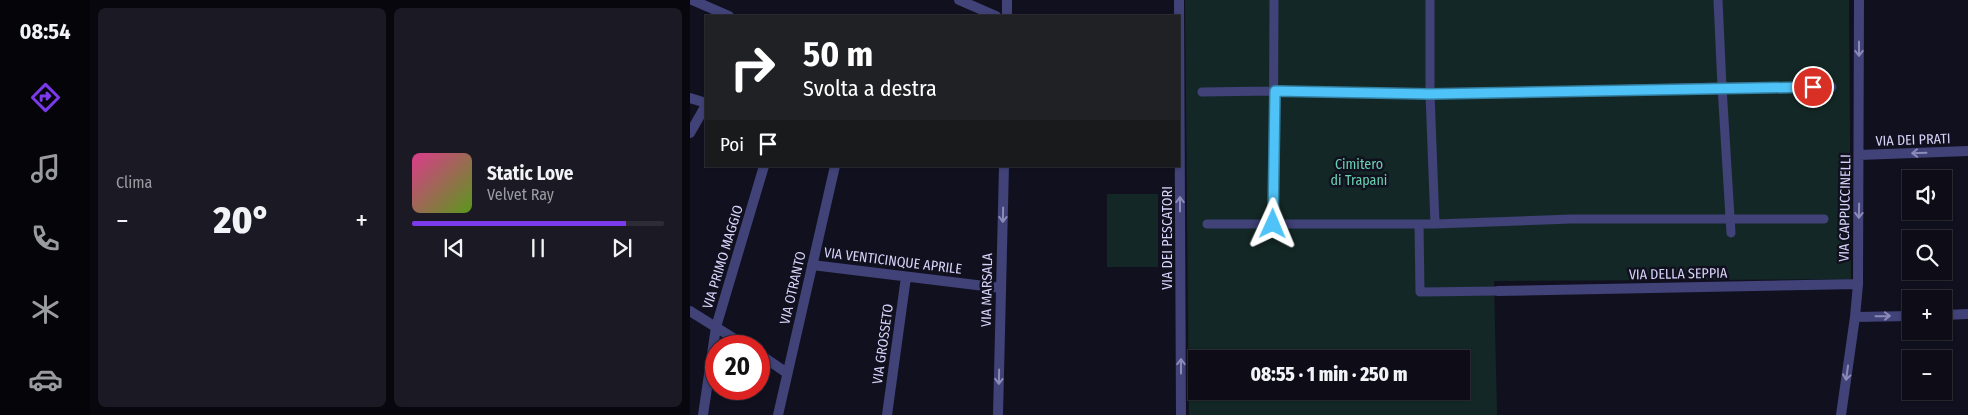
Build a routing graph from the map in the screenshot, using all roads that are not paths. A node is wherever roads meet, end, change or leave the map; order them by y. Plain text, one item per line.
1 (692, 0) edge
2 (958, 0) edge
3 (1007, 0) edge
4 (1179, 0) edge
5 (1274, 0) edge
6 (1430, 0) edge
7 (1718, 0) edge
8 (1859, 0) edge
9 (727, 15) edge
10 (994, 15) edge
11 (1007, 15) edge
12 (1179, 15) edge
13 (1722, 87) junction
14 (1832, 87) dead end
15 (1275, 91) junction
16 (1202, 92) dead end
17 (1430, 94) junction
18 (690, 98) edge
19 (705, 104) edge
20 (705, 106) edge
21 (690, 133) edge
22 (1180, 138) edge
23 (1968, 152) edge
24 (1859, 155) junction
25 (764, 167) edge
26 (834, 167) edge
27 (1004, 167) edge
28 (1731, 220) junction
29 (1824, 220) dead end
30 (1207, 224) dead end
31 (1273, 224) junction
32 (1419, 224) junction
33 (1435, 224) junction
34 (1731, 233) dead end
35 (812, 265) junction
36 (906, 277) junction
37 (1858, 284) junction
38 (1001, 288) junction
39 (1498, 291) joint
40 (690, 311) edge
41 (1968, 314) edge
42 (1952, 315) edge
43 (1902, 316) edge
44 (1855, 317) junction
45 (716, 327) junction
46 (729, 335) edge
47 (770, 361) edge
48 (788, 373) junction
49 (702, 415) edge
50 (780, 415) edge
51 (887, 415) edge
52 (998, 415) edge
53 (1182, 415) edge
54 (1841, 415) edge

1 - 9 street
2 - 10 street
3 - 11 street
12 -> 4 street, VIA DEI PESCATORI
5 - 15 lane
6 - 17 lane
7 - 13 lane
8 -> 24 street, VIA CAPPUCCINELLI
13 - 14 lane
13 - 17 lane
13 - 28 lane
15 - 16 lane
15 - 17 lane
15 - 31 lane
17 - 33 lane
18 - 19 street
20 - 21 street
53 -> 22 street, VIA DEI PESCATORI
23 -> 24 street, VIA DEI PRATI
24 -> 37 street, VIA CAPPUCCINELLI
25 - 45 street, VIA PRIMO MAGGIO
26 - 35 street, VIA OTRANTO
27 -> 38 street, VIA MARSALA
28 - 29 lane
28 - 33 lane
28 - 34 lane
30 - 31 lane
31 - 32 lane
32 - 33 lane
32 - 39 lane
35 - 36 street, VIA VENTICINQUE APRILE
35 - 48 street, VIA OTRANTO
36 - 38 street, VIA VENTICINQUE APRILE
36 - 51 street, VIA GROSSETO
37 - 39 street, VIA DELLA SEPPIA
37 - 44 street, VIA CAPPUCCINELLI
38 -> 52 street, VIA MARSALA
40 - 45 street
41 - 42 street
44 -> 43 street
44 -> 54 street, VIA CAPPUCCINELLI
45 - 46 street
45 - 49 street, VIA PRIMO MAGGIO
47 - 48 street
48 - 50 street, VIA OTRANTO

